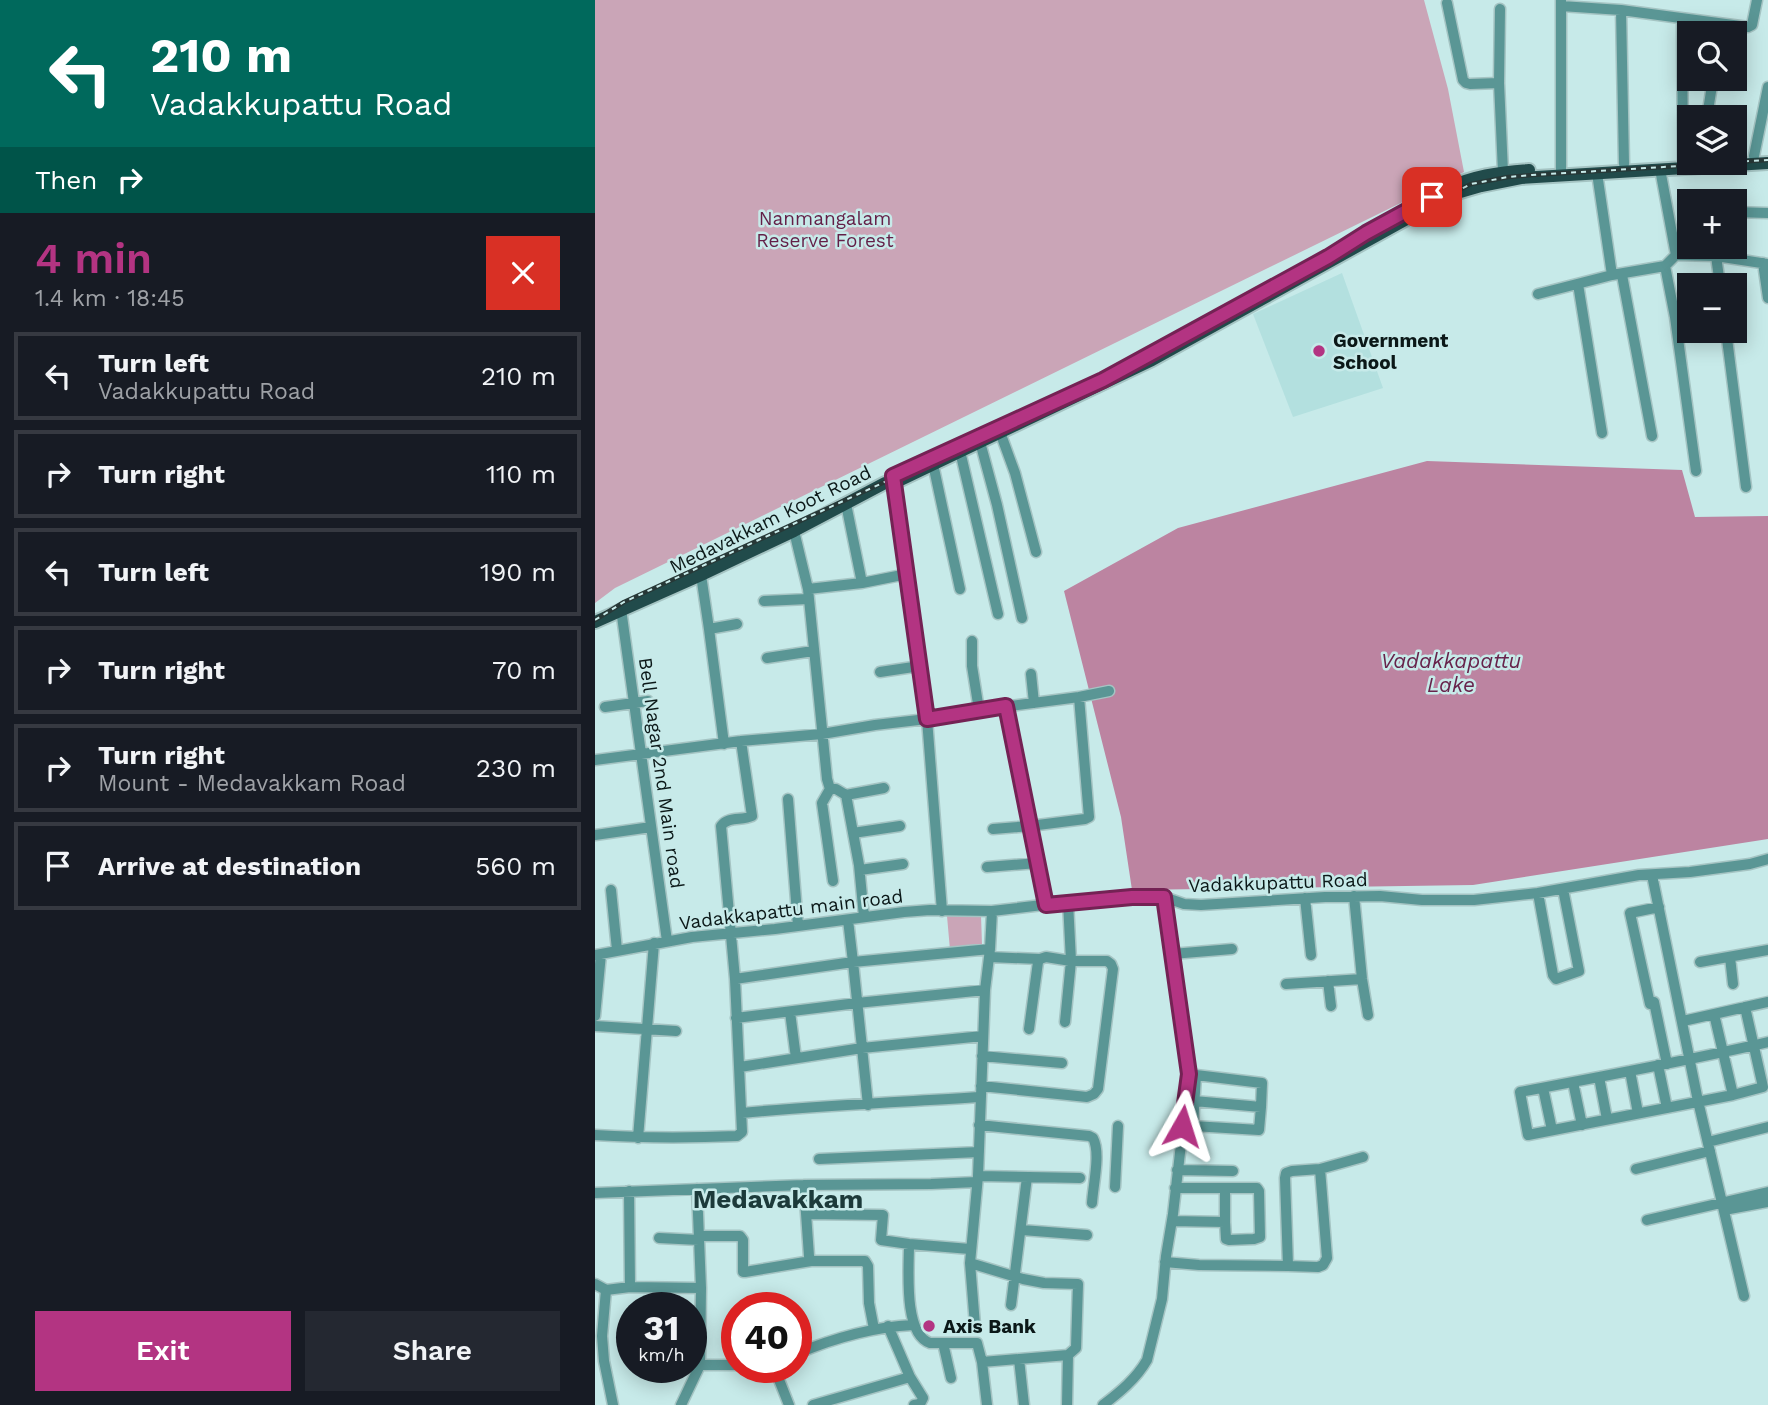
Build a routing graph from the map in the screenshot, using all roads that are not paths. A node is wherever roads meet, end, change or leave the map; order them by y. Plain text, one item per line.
1 (1756, 0) edge
2 (1447, 3) dead end
3 (1561, 3) edge
4 (1500, 9) dead end
5 (1621, 10) junction
6 (1682, 19) junction
7 (1690, 21) edge
8 (1747, 26) edge
9 (1499, 83) junction
10 (1767, 94) edge
11 (1684, 105) edge
12 (1768, 155) edge
13 (1747, 156) edge
14 (1754, 156) junction
15 (1677, 163) edge
16 (1747, 163) edge
17 (1768, 163) edge
18 (1624, 164) junction
19 (1677, 165) edge
20 (1660, 169) junction
21 (1503, 172) junction
22 (1561, 172) junction
23 (1597, 173) junction
24 (1747, 212) edge
25 (1768, 213) edge
26 (1676, 255) joint
27 (1735, 259) edge
28 (1766, 264) edge
29 (1665, 266) junction
30 (1617, 275) junction
31 (1578, 284) junction
32 (1538, 294) dead end
33 (1768, 298) edge
34 (1728, 343) edge
35 (1000, 432) junction
36 (1602, 433) dead end
37 (1652, 436) dead end
38 (980, 442) junction
39 (960, 451) junction
40 (933, 464) junction
41 (1696, 471) dead end
42 (891, 481) junction
43 (1746, 487) dead end
44 (846, 504) junction
45 (794, 531) junction
46 (1036, 552) dead end
47 (907, 574) junction
48 (701, 575) junction
49 (862, 583) junction
50 (960, 589) dead end
51 (808, 594) junction
52 (764, 601) dead end
53 (621, 610) junction
54 (997, 614) dead end
55 (1022, 618) dead end
56 (595, 622) edge
57 (737, 624) dead end
58 (709, 629) junction
59 (972, 640) dead end
60 (813, 651) junction
61 (767, 658) dead end
62 (920, 666) junction
63 (880, 672) dead end
64 (1031, 674) dead end
65 (1109, 691) dead end
66 (1079, 697) junction
67 (648, 701) dead end
68 (1034, 702) junction
69 (635, 703) junction
70 (1006, 706) junction
71 (605, 707) dead end
72 (979, 710) junction
73 (927, 719) junction
74 (822, 734) junction
75 (741, 741) junction
76 (724, 744) junction
77 (642, 753) junction
78 (595, 760) edge
79 (884, 788) dead end
80 (830, 789) junction
81 (846, 795) junction
82 (788, 799) dead end
83 (900, 826) dead end
84 (651, 827) junction
85 (1030, 827) junction
86 (993, 829) dead end
87 (853, 833) junction
88 (595, 835) edge
89 (1768, 859) edge
90 (1038, 863) junction
91 (902, 864) dead end
92 (987, 867) dead end
93 (860, 870) junction
94 (1652, 875) junction
95 (832, 881) dead end
96 (1563, 889) junction
97 (611, 890) dead end
98 (1538, 893) junction
99 (1355, 896) junction
100 (1164, 897) junction
101 (1305, 898) junction
102 (1068, 902) junction
103 (1046, 905) junction
104 (1659, 907) junction
105 (942, 911) junction
106 (992, 911) junction
107 (864, 917) junction
108 (848, 920) junction
109 (798, 926) junction
110 (732, 934) junction
111 (667, 941) junction
112 (654, 943) junction
113 (1232, 949) dead end
114 (617, 950) junction
115 (1768, 950) edge
116 (989, 953) junction
117 (1172, 954) junction
118 (598, 955) edge
119 (1311, 955) dead end
120 (1730, 957) junction
121 (1040, 959) junction
122 (1071, 961) junction
123 (853, 962) junction
124 (1700, 962) dead end
125 (735, 979) junction
126 (1362, 979) junction
127 (1328, 981) junction
128 (1286, 984) dead end
129 (1734, 984) dead end
130 (985, 990) junction
131 (1768, 1002) edge
132 (857, 1003) junction
133 (1331, 1006) dead end
134 (1745, 1007) junction
135 (790, 1012) junction
136 (1714, 1014) junction
137 (1368, 1015) dead end
138 (595, 1016) edge
139 (736, 1018) junction
140 (1683, 1021) junction
141 (1066, 1022) dead end
142 (595, 1026) edge
143 (647, 1029) junction
144 (1029, 1029) dead end
145 (676, 1031) dead end
146 (983, 1036) junction
147 (1768, 1042) edge
148 (1754, 1045) junction
149 (862, 1048) junction
150 (1723, 1052) junction
151 (982, 1056) junction
152 (796, 1058) junction
153 (1691, 1059) junction
154 (1062, 1063) dead end
155 (1662, 1065) junction
156 (740, 1067) junction
157 (1630, 1071) junction
158 (1192, 1074) junction
159 (1599, 1077) junction
160 (1573, 1082) junction
161 (1765, 1086) edge
162 (1543, 1088) junction
163 (981, 1092) junction
164 (1733, 1095) junction
165 (1190, 1100) junction
166 (1699, 1101) junction
167 (868, 1105) junction
168 (1261, 1107) junction
169 (1667, 1108) junction
170 (742, 1113) junction
171 (1639, 1113) junction
172 (1607, 1119) junction
173 (979, 1125) junction
174 (1582, 1125) junction
175 (1118, 1126) dead end
176 (1188, 1126) junction
177 (1768, 1127) edge
178 (1552, 1130) junction
179 (595, 1135) edge
180 (638, 1138) junction
181 (1709, 1147) junction
182 (979, 1152) junction
183 (1097, 1155) junction
184 (1363, 1157) dead end
185 (1116, 1158) junction
186 (819, 1159) dead end
187 (1320, 1169) junction
188 (1636, 1169) dead end
189 (1177, 1170) junction
190 (1233, 1171) dead end
191 (1027, 1177) junction
192 (1080, 1178) dead end
193 (977, 1179) junction
194 (804, 1185) junction
195 (1115, 1187) dead end
196 (1175, 1188) junction
197 (697, 1189) junction
198 (1225, 1189) junction
199 (629, 1191) junction
200 (1768, 1192) edge
201 (595, 1193) edge
202 (1768, 1202) edge
203 (1092, 1203) dead end
204 (1723, 1207) junction
205 (806, 1214) junction
206 (1647, 1220) dead end
207 (1172, 1221) junction
208 (1225, 1222) junction
209 (1022, 1230) junction
210 (1087, 1235) dead end
211 (659, 1238) dead end
212 (699, 1238) junction
213 (909, 1244) junction
214 (970, 1249) junction
215 (811, 1261) junction
216 (1165, 1262) junction
217 (969, 1263) junction
218 (1288, 1266) junction
219 (1016, 1278) junction
220 (595, 1284) edge
221 (630, 1287) junction
222 (701, 1287) junction
223 (606, 1290) junction
224 (700, 1292) edge
225 (1744, 1296) dead end
226 (1011, 1305) dead end
227 (913, 1325) junction
228 (975, 1325) dead end
229 (888, 1326) junction
230 (874, 1329) junction
231 (943, 1343) junction
232 (812, 1348) edge
233 (1068, 1355) junction
234 (1019, 1359) junction
235 (982, 1362) junction
236 (910, 1377) junction
237 (951, 1378) dead end
238 (692, 1383) edge
239 (780, 1383) edge
240 (613, 1405) edge
241 (681, 1405) edge
242 (789, 1405) edge
243 (813, 1405) edge
244 (914, 1405) edge
245 (987, 1405) edge
246 (1024, 1405) edge
247 (1067, 1405) edge
248 (1103, 1405) edge

1 - 8 street
2 - 9 street
3 - 5 street
3 - 22 street
4 - 9 street
5 - 6 street
5 - 18 street
6 - 7 street
6 - 11 street
9 - 21 street
10 - 14 street
12 - 14 main road
13 - 14 main road
15 - 18 main road
16 - 17 main road
18 - 22 main road
19 - 20 main road
20 - 23 main road
20 - 26 street
21 - 22 main road
21 - 42 main road
22 - 23 main road
22 - 35 main road, Medavakkam Koot Road
23 - 30 street
24 - 25 street
26 - 29 street
27 - 28 street
28 - 33 street
29 - 30 street
29 - 41 street
30 - 31 street
30 - 37 street
31 - 32 street
31 - 36 street
34 - 43 street
35 - 38 main road, Medavakkam Koot Road
35 - 46 street
38 - 39 main road, Medavakkam Koot Road
38 - 55 street
39 - 40 main road, Medavakkam Koot Road
39 - 54 street
40 - 42 main road, Medavakkam Koot Road
40 - 50 street
42 - 44 main road, Medavakkam Koot Road
42 - 47 street
44 - 45 main road, Medavakkam Koot Road
44 - 49 street
45 - 48 main road, Medavakkam Koot Road
45 - 51 street
47 - 49 street
47 - 62 street
48 - 53 main road, Medavakkam Koot Road
48 - 58 street
49 - 51 street
51 - 52 street
51 - 60 street
53 - 56 main road, Medavakkam Koot Road
53 - 69 street, Bell Nagar 2nd Main road
57 - 58 street
58 - 76 street
59 - 72 street
60 - 61 street
60 - 74 street
62 - 63 street
62 - 73 street
64 - 68 street
65 - 66 street
66 - 68 street
66 - 85 street
67 - 69 street
68 - 70 street
69 - 71 street
69 - 77 street, Bell Nagar 2nd Main road
70 - 72 street
70 - 85 street
72 - 73 street
73 - 74 street
73 - 105 street
74 - 75 street
74 - 80 street
75 - 76 street
75 - 110 street
76 - 77 street
77 - 78 street
77 - 84 street, Bell Nagar 2nd Main road
79 - 81 street
80 - 81 street
80 - 95 street
81 - 87 street
82 - 109 street
83 - 87 street
84 - 88 street
84 - 111 street, Bell Nagar 2nd Main road
85 - 86 street
85 - 90 street
87 - 93 street
89 - 94 street, Vadakkupattu Road
90 - 92 street
90 - 103 street
91 - 93 street
93 - 107 street
94 - 96 street, Vadakkupattu Road
94 - 104 street
96 - 98 street, Vadakkupattu Road
96 - 98 street
97 - 114 street
98 - 99 street, Vadakkupattu Road
99 - 101 street, Vadakkupattu Road
99 - 126 street
100 - 101 street, Vadakkupattu Road
100 - 102 street, Vadakkupattu Road
100 - 117 street
101 - 119 street
102 - 103 street, Vadakkupattu Road
102 - 122 street
103 - 106 street, Vadakkupattu Road
104 - 140 street
104 - 155 street
105 - 106 street, Vadakkapattu main road
105 - 107 street, Vadakkapattu main road
106 - 116 street
107 - 108 street, Vadakkapattu main road
108 - 109 street, Vadakkapattu main road
108 - 123 street
109 - 110 street, Vadakkapattu main road
110 - 111 street, Vadakkapattu main road
110 - 125 street
111 - 112 street, Vadakkapattu main road
112 - 114 street, Vadakkapattu main road
112 - 143 street
113 - 117 street
114 - 118 street, Vadakkapattu main road
115 - 120 street
116 - 121 street
116 - 123 street
116 - 130 street
117 - 158 street
118 - 138 street
120 - 124 street
120 - 129 street
121 - 122 street
121 - 144 street
122 - 141 street
122 - 163 street
123 - 125 street
123 - 132 street
125 - 139 street
126 - 127 street
126 - 137 street
127 - 128 street
127 - 133 street
130 - 132 street
130 - 146 street
131 - 134 street
132 - 135 street
132 - 149 street
134 - 136 street
134 - 148 street
135 - 139 street
135 - 152 street
136 - 140 street
136 - 150 street
139 - 156 street
140 - 153 street
142 - 143 street
143 - 145 street
143 - 180 street
146 - 149 street
146 - 151 street
147 - 148 street
148 - 150 street
148 - 161 street
149 - 152 street
149 - 167 street
150 - 153 street
150 - 164 street
151 - 154 street
151 - 163 street
152 - 156 street
153 - 155 street
153 - 166 street
155 - 157 street
155 - 169 street
156 - 170 street
157 - 159 street
157 - 171 street
158 - 165 street
158 - 168 street
159 - 160 street
159 - 172 street
160 - 162 street
160 - 174 street
161 - 164 street
162 - 178 street
162 - 178 street
163 - 167 street
163 - 173 street
164 - 166 street
165 - 168 street
165 - 176 street
166 - 169 street
166 - 181 street
167 - 170 street
168 - 176 street
169 - 171 street
170 - 180 street
171 - 172 street
172 - 174 street
173 - 182 street
173 - 183 street
174 - 178 street
175 - 185 street
176 - 189 street
177 - 181 street
179 - 180 street
181 - 188 street
181 - 204 street
182 - 186 street
182 - 193 street
183 - 185 street
183 - 203 street
184 - 187 street
185 - 195 street
187 - 218 street
187 - 218 street
189 - 190 street
189 - 196 street
191 - 192 street
191 - 193 street
191 - 209 street
193 - 194 street
193 - 214 street
194 - 197 street
194 - 205 street
196 - 198 street
196 - 207 street
197 - 199 street
197 - 212 street
198 - 208 street
198 - 208 street
199 - 201 street
199 - 221 street
200 - 204 street
202 - 204 street
204 - 206 street
204 - 225 street
205 - 213 street
205 - 215 street
207 - 208 street
207 - 216 street
209 - 210 street
209 - 219 street
211 - 212 street
212 - 215 street
212 - 222 street
213 - 214 street
213 - 227 street
214 - 217 street
215 - 230 street
216 - 218 street
216 - 248 street
217 - 219 street
217 - 228 street
219 - 226 street
219 - 233 street
220 - 223 street
221 - 222 street
221 - 223 street
222 - 224 street
223 - 240 street
227 - 229 street
227 - 231 street
229 - 230 street
229 - 236 street
230 - 232 street
231 - 235 street
231 - 237 street
233 - 234 street
233 - 247 street
234 - 235 street
234 - 246 street
235 - 245 street
236 - 243 street
236 - 244 street
238 - 241 street
239 - 242 street

